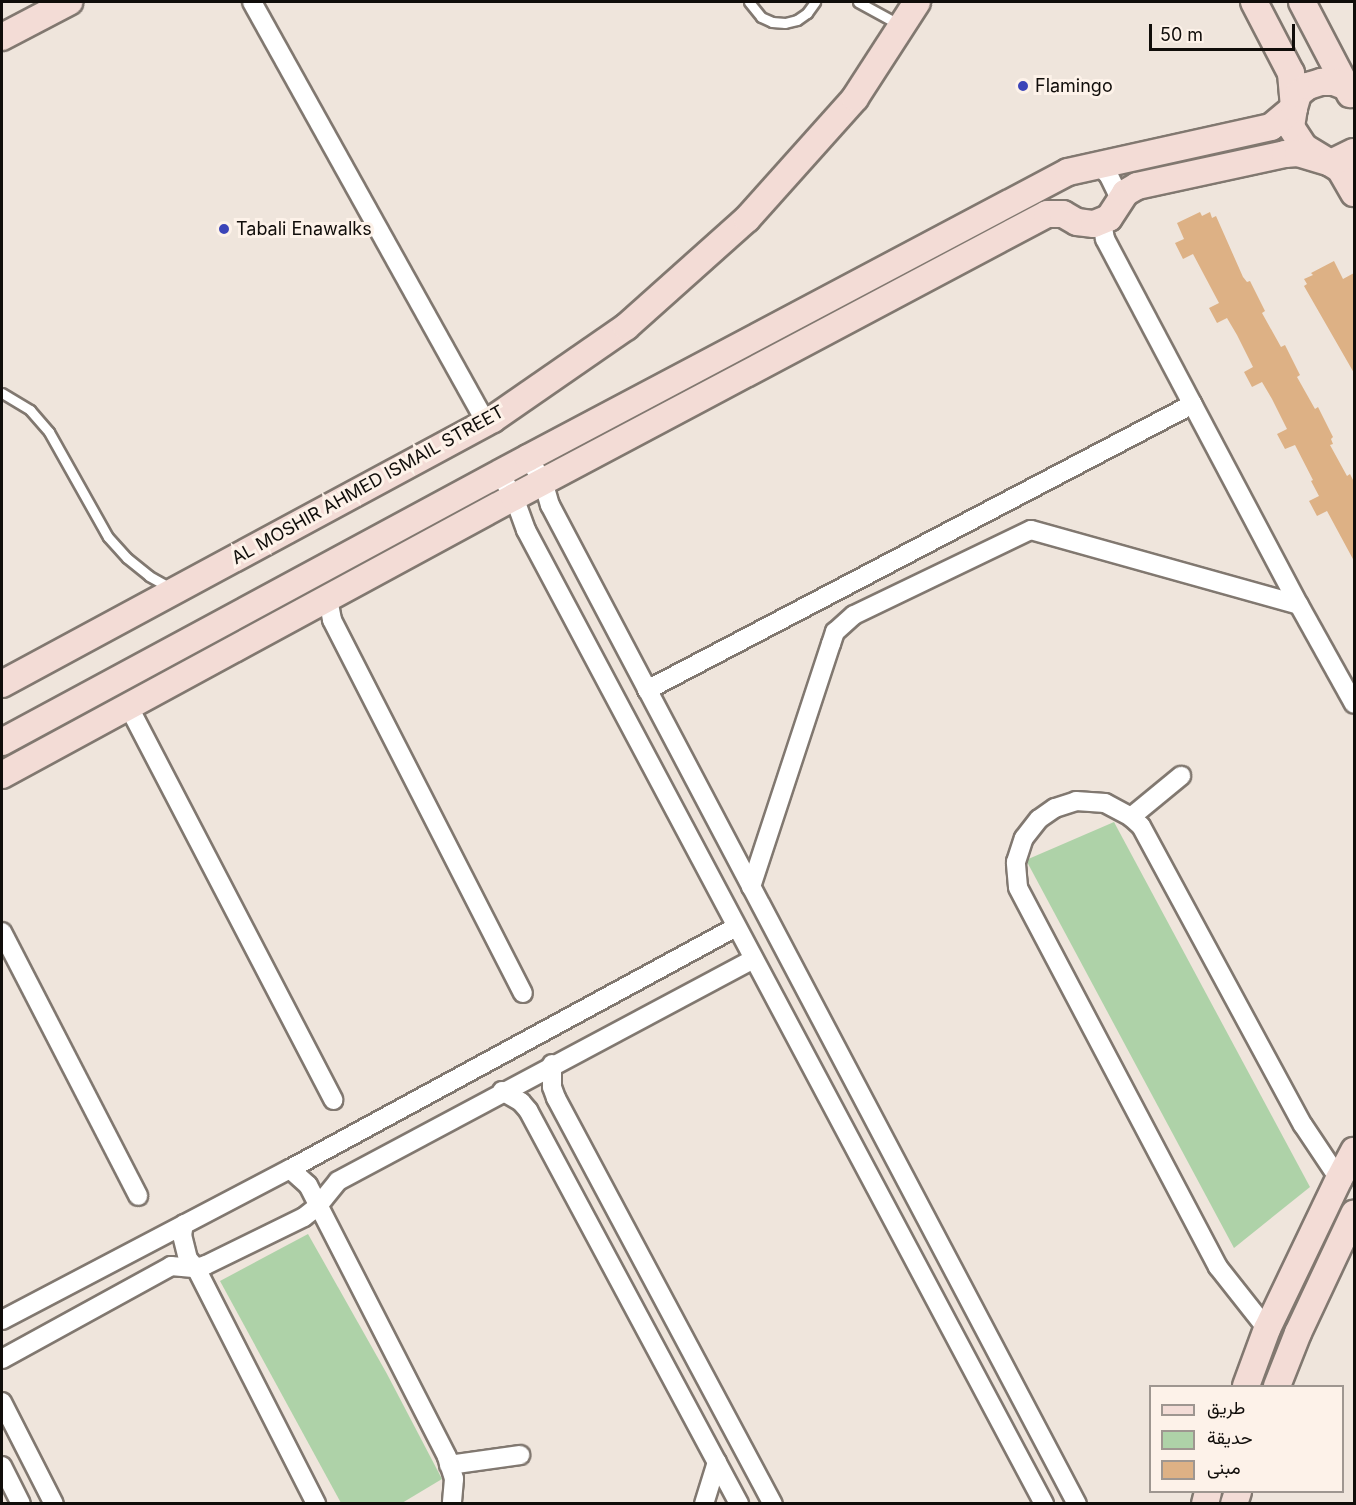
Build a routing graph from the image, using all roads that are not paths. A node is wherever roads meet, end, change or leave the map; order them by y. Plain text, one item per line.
1 (69, 2) edge
2 (252, 2) edge
3 (749, 2) edge
4 (815, 2) edge
5 (858, 2) edge
6 (917, 2) edge
7 (1254, 2) edge
8 (1302, 2) edge
9 (901, 25) junction
10 (2, 37) edge
11 (1351, 95) edge
12 (1294, 108) junction
13 (1354, 152) edge
14 (1331, 163) junction
15 (1098, 164) junction
16 (1054, 179) junction
17 (1354, 193) edge
18 (1120, 199) junction
19 (1063, 214) junction
20 (1102, 222) junction
21 (2, 393) edge
22 (1193, 404) junction
23 (486, 422) junction
24 (528, 458) junction
25 (499, 473) junction
26 (543, 481) junction
27 (514, 497) junction
28 (175, 590) junction
29 (328, 599) junction
30 (1299, 605) junction
31 (2, 684) edge
32 (647, 690) junction
33 (133, 703) junction
34 (1354, 704) edge
35 (2, 742) edge
36 (2, 775) edge
37 (1181, 776) dead end
38 (1131, 817) junction
39 (729, 844) junction
40 (700, 858) junction
41 (751, 887) junction
42 (736, 927) junction
43 (2, 932) edge
44 (753, 959) junction
45 (523, 993) dead end
46 (552, 1064) junction
47 (502, 1091) junction
48 (333, 1100) dead end
49 (1354, 1152) edge
50 (290, 1169) junction
51 (1338, 1179) junction
52 (138, 1196) dead end
53 (317, 1207) junction
54 (1354, 1214) edge
55 (184, 1224) junction
56 (196, 1268) junction
57 (2, 1320) edge
58 (1268, 1329) junction
59 (2, 1359) edge
60 (1246, 1385) edge
61 (1276, 1385) edge
62 (2, 1402) edge
63 (520, 1455) dead end
64 (717, 1462) junction
65 (449, 1465) junction
66 (2, 1466) edge
67 (21, 1503) edge
68 (54, 1503) edge
69 (316, 1503) edge
70 (452, 1503) edge
71 (704, 1503) edge
72 (739, 1503) edge
73 (773, 1503) edge
74 (1044, 1503) edge
75 (1077, 1503) edge

1 - 10 street
2 - 23 street
3 - 4 lane
5 - 9 lane
6 - 9 street, AL MOSHIR AHMED ISMAIL STREET
7 - 12 street
8 - 11 street
9 - 23 street, AL MOSHIR AHMED ISMAIL STREET
11 - 12 street
12 - 14 street
12 - 15 street
13 - 14 street
14 - 17 street
14 - 18 street
15 - 16 street
15 - 18 street
16 - 19 street
16 - 24 street
18 - 20 street
19 - 20 street
19 - 26 street
20 - 22 street
21 - 28 lane
22 - 30 street
22 - 32 street
23 - 28 street, AL MOSHIR AHMED ISMAIL STREET
24 - 25 street
24 - 26 street
25 - 27 street
25 - 35 street
26 - 27 street
26 - 32 street
27 - 29 street
27 - 40 street
28 - 31 street, AL MOSHIR AHMED ISMAIL STREET
29 - 33 street
29 - 45 street
30 - 34 street
30 - 41 street
32 - 39 street
33 - 36 street
33 - 48 street
37 - 38 street
38 - 51 street
38 - 58 street
39 - 40 street
39 - 41 street
40 - 42 street
41 - 75 street
42 - 44 street
42 - 50 street
43 - 52 street
44 - 46 street
44 - 74 street
46 - 47 street
46 - 73 street
47 - 53 street
47 - 64 street
49 - 51 street
50 - 53 street
50 - 55 street
51 - 58 street
53 - 56 street
53 - 65 street
54 - 61 street
55 - 56 street
55 - 57 street
56 - 59 street
56 - 69 street
58 - 60 street
62 - 68 street
63 - 65 street
64 - 71 street
64 - 72 street
65 - 70 street
66 - 67 street

